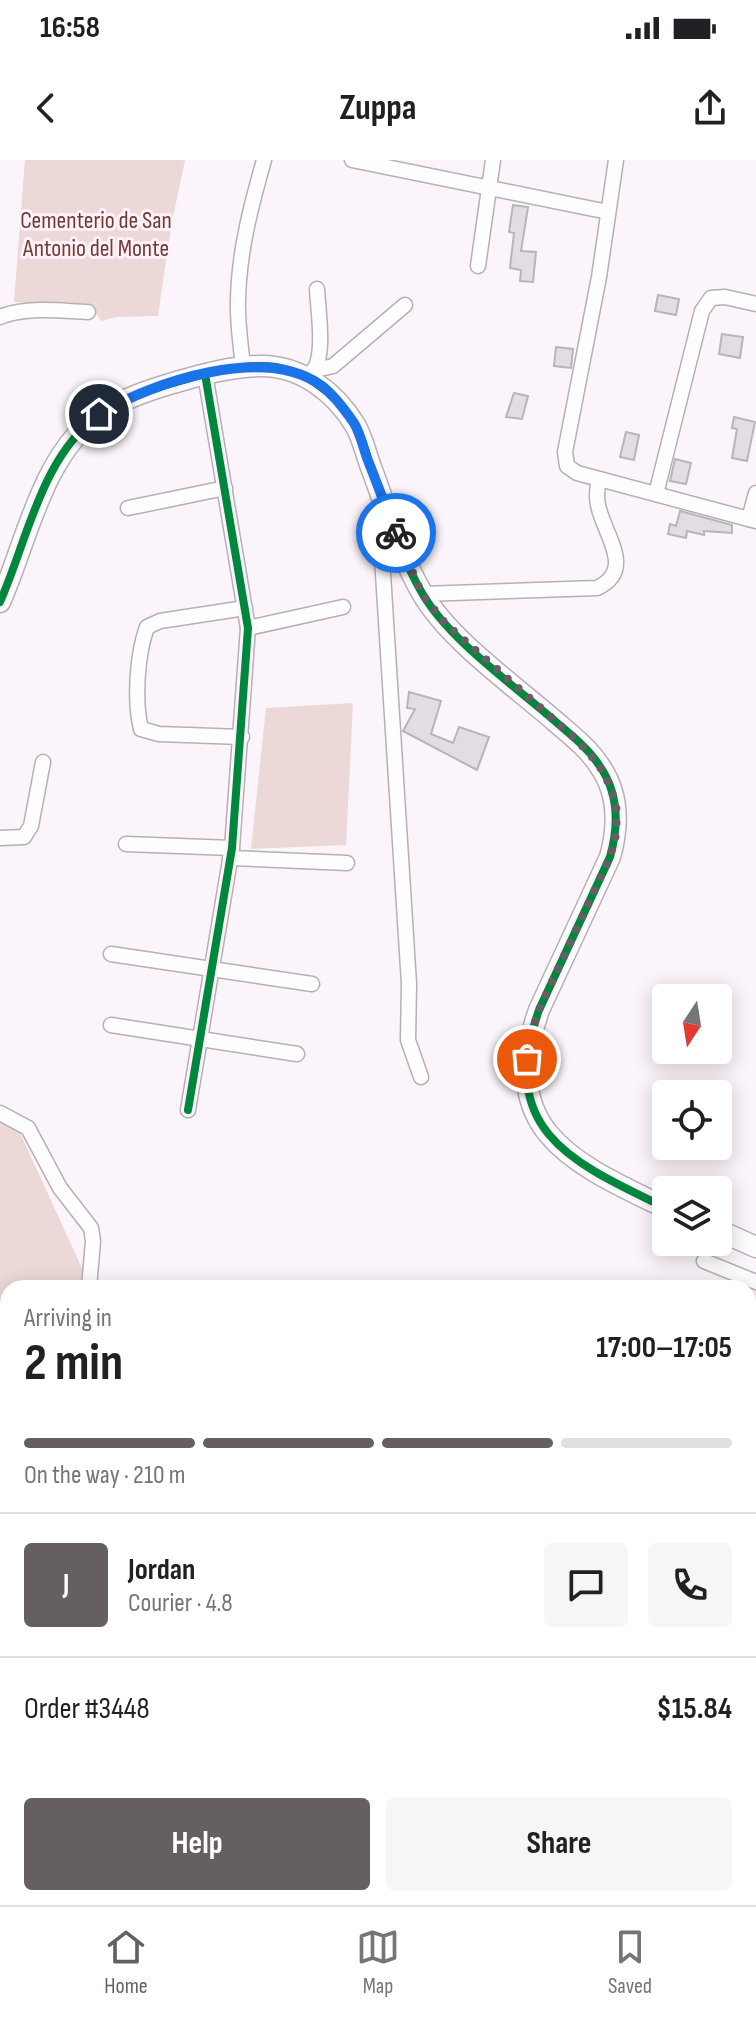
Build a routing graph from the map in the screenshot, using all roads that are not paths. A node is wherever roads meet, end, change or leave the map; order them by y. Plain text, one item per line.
1 (264, 160) edge
2 (493, 160) edge
3 (616, 160) edge
4 (358, 161) edge
5 (489, 187) junction
6 (608, 212) junction
7 (478, 266) dead end
8 (317, 289) dead end
9 (756, 304) edge
10 (405, 305) dead end
11 (88, 312) dead end
12 (0, 317) edge
13 (243, 368) junction
14 (205, 374) junction
15 (310, 374) junction
16 (599, 479) junction
17 (225, 488) junction
18 (756, 493) edge
19 (656, 494) junction
20 (128, 508) dead end
21 (387, 511) junction
22 (753, 520) edge
23 (422, 594) junction
24 (0, 602) edge
25 (343, 607) dead end
26 (245, 608) junction
27 (248, 628) junction
28 (242, 737) junction
29 (43, 762) dead end
30 (0, 838) edge
31 (126, 844) dead end
32 (231, 853) junction
33 (347, 863) dead end
34 (111, 954) dead end
35 (212, 968) junction
36 (312, 984) dead end
37 (111, 1025) dead end
38 (200, 1039) junction
39 (297, 1054) dead end
40 (421, 1077) dead end
41 (188, 1110) dead end
42 (0, 1113) edge
43 (652, 1201) edge
44 (732, 1236) edge
45 (756, 1247) edge
46 (704, 1261) dead end
47 (90, 1280) edge
48 (751, 1280) edge

1 - 13 street
2 - 5 street
3 - 6 street
4 - 5 street
5 - 6 street
5 - 7 street
6 - 16 street
8 - 15 street
9 - 19 street
10 - 15 street
11 - 12 street
13 - 14 street
13 - 15 street
14 - 17 street
14 - 24 street
15 - 21 street
16 - 19 street
16 - 23 street
17 - 20 street
17 - 26 street
18 - 22 street
19 - 22 street
21 - 23 street
21 - 40 street
23 - 43 street
25 - 27 street
26 - 27 street
26 - 28 street
27 - 28 street
28 - 32 street
29 - 30 street
31 - 32 street
32 - 33 street
32 - 35 street
34 - 35 street
35 - 36 street
35 - 38 street
37 - 38 street
38 - 39 street
38 - 41 street
42 - 47 street
44 - 45 street
46 - 48 street

